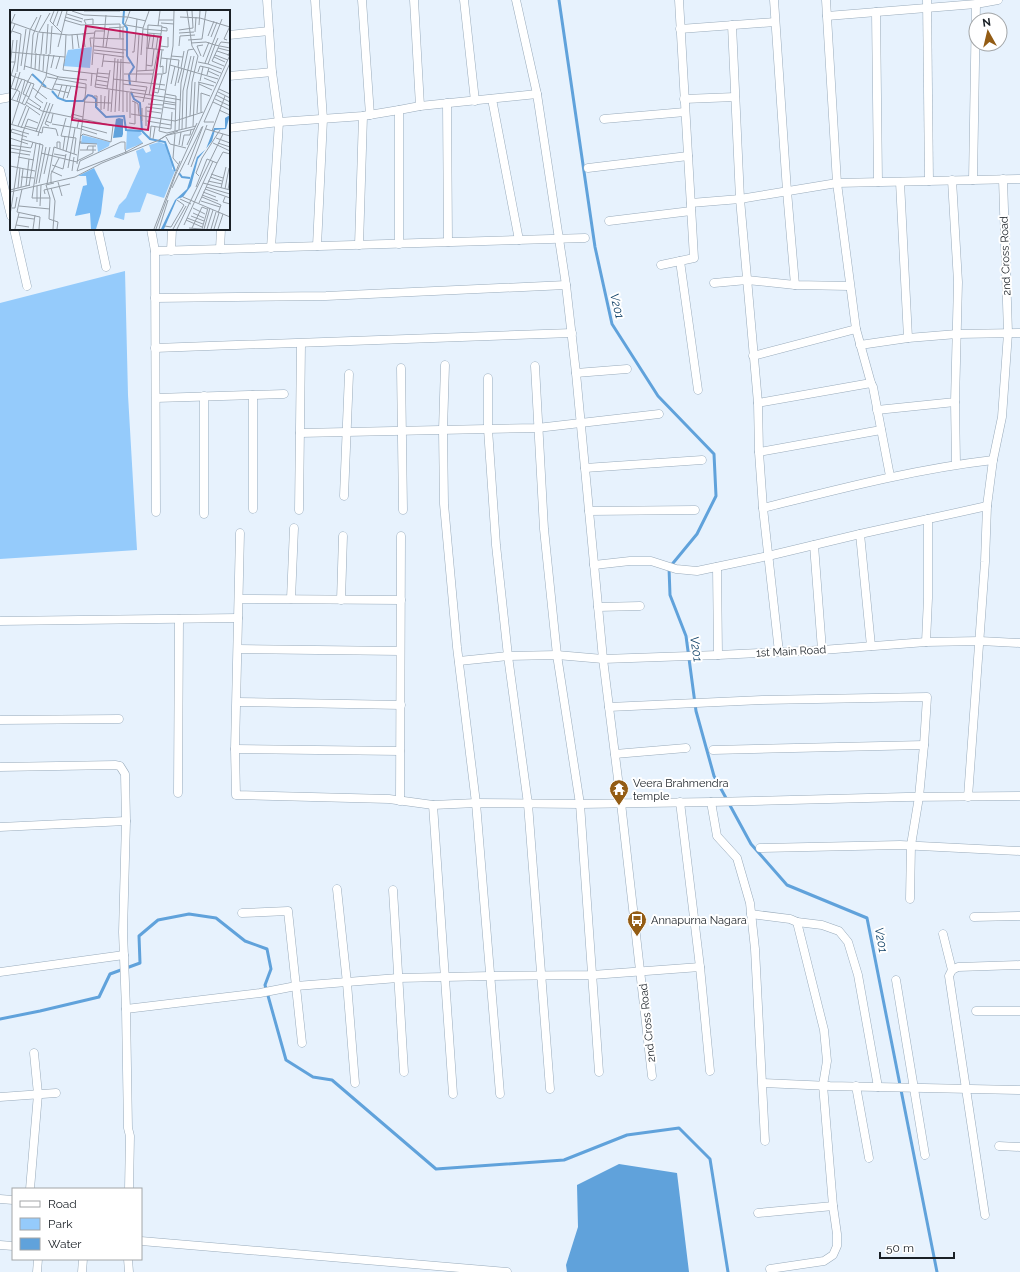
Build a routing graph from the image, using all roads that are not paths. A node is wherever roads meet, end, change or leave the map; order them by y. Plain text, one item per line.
1 (267, 0) edge
2 (315, 0) edge
3 (362, 0) edge
4 (414, 0) edge
5 (464, 0) edge
6 (516, 0) edge
7 (679, 0) edge
8 (774, 0) edge
9 (826, 0) edge
10 (998, 0) edge
11 (927, 3) edge
12 (976, 4) junction
13 (876, 12) junction
14 (827, 16) junction
15 (775, 22) junction
16 (732, 25) junction
17 (680, 29) junction
18 (269, 31) junction
19 (230, 35) edge
20 (272, 72) junction
21 (230, 76) edge
22 (537, 94) junction
23 (10, 97) edge
24 (735, 97) junction
25 (492, 99) junction
26 (684, 99) junction
27 (0, 100) edge
28 (475, 101) junction
29 (447, 103) junction
30 (420, 106) junction
31 (399, 110) junction
32 (685, 112) junction
33 (367, 115) junction
34 (323, 119) junction
35 (604, 119) dead end
36 (279, 122) junction
37 (230, 128) edge
38 (688, 156) junction
39 (588, 168) dead end
40 (0, 170) edge
41 (1003, 179) junction
42 (1020, 179) edge
43 (952, 180) junction
44 (973, 180) junction
45 (928, 181) junction
46 (878, 182) junction
47 (900, 182) junction
48 (836, 183) junction
49 (787, 191) junction
50 (740, 199) junction
51 (691, 207) junction
52 (10, 212) edge
53 (608, 221) dead end
54 (14, 230) edge
55 (98, 230) edge
56 (151, 230) edge
57 (172, 230) edge
58 (221, 230) edge
59 (560, 238) junction
60 (585, 238) dead end
61 (519, 240) junction
62 (448, 242) junction
63 (399, 244) junction
64 (359, 245) junction
65 (317, 246) junction
66 (271, 248) junction
67 (220, 249) junction
68 (155, 251) junction
69 (171, 251) junction
70 (680, 261) junction
71 (661, 265) dead end
72 (106, 267) dead end
73 (747, 280) junction
74 (714, 283) dead end
75 (566, 285) junction
76 (795, 285) junction
77 (27, 286) dead end
78 (849, 286) junction
79 (155, 298) junction
80 (856, 329) junction
81 (1008, 333) junction
82 (1020, 333) edge
83 (572, 334) junction
84 (957, 334) junction
85 (908, 338) junction
86 (301, 344) junction
87 (860, 345) junction
88 (155, 348) junction
89 (753, 356) junction
90 (445, 365) dead end
91 (535, 366) dead end
92 (401, 368) dead end
93 (627, 369) dead end
94 (576, 373) junction
95 (348, 374) dead end
96 (488, 378) dead end
97 (871, 383) junction
98 (698, 390) dead end
99 (284, 394) dead end
100 (253, 395) junction
101 (204, 396) junction
102 (156, 398) junction
103 (956, 402) junction
104 (758, 403) junction
105 (877, 410) junction
106 (659, 414) dead end
107 (580, 422) junction
108 (537, 428) junction
109 (488, 429) junction
110 (443, 430) junction
111 (881, 430) junction
112 (402, 431) junction
113 (300, 432) junction
114 (346, 432) junction
115 (759, 452) junction
116 (702, 460) dead end
117 (994, 460) junction
118 (956, 464) junction
119 (585, 468) junction
120 (890, 476) junction
121 (344, 496) dead end
122 (987, 506) junction
123 (763, 508) junction
124 (253, 509) dead end
125 (299, 510) dead end
126 (403, 510) dead end
127 (695, 510) dead end
128 (590, 511) junction
129 (156, 512) dead end
130 (204, 514) dead end
131 (928, 519) junction
132 (294, 528) dead end
133 (240, 533) dead end
134 (860, 534) junction
135 (342, 536) dead end
136 (401, 536) dead end
137 (814, 545) junction
138 (768, 556) junction
139 (594, 565) junction
140 (717, 567) junction
141 (239, 599) junction
142 (291, 599) junction
143 (341, 600) junction
144 (401, 600) junction
145 (640, 606) dead end
146 (598, 607) junction
147 (238, 618) junction
148 (179, 619) junction
149 (0, 621) edge
150 (980, 641) junction
151 (926, 642) junction
152 (1020, 643) edge
153 (871, 646) junction
154 (238, 649) junction
155 (822, 650) junction
156 (400, 652) junction
157 (779, 652) junction
158 (557, 655) junction
159 (718, 655) junction
160 (508, 656) junction
161 (603, 659) junction
162 (459, 661) junction
163 (236, 702) junction
164 (401, 705) junction
165 (609, 707) junction
166 (119, 719) dead end
167 (0, 720) edge
168 (924, 745) junction
169 (686, 748) dead end
170 (236, 749) junction
171 (713, 750) dead end
172 (400, 751) junction
173 (615, 754) junction
174 (0, 767) edge
175 (178, 793) dead end
176 (1020, 796) edge
177 (919, 797) junction
178 (968, 797) junction
179 (400, 801) junction
180 (476, 802) junction
181 (621, 802) junction
182 (680, 802) junction
183 (711, 802) junction
184 (528, 804) junction
185 (580, 804) junction
186 (433, 805) junction
187 (126, 820) junction
188 (0, 830) edge
189 (911, 846) junction
190 (760, 848) dead end
191 (1020, 851) edge
192 (337, 889) dead end
193 (393, 890) dead end
194 (910, 899) dead end
195 (242, 913) dead end
196 (751, 914) junction
197 (1020, 916) edge
198 (974, 917) dead end
199 (797, 922) junction
200 (943, 934) dead end
201 (124, 958) junction
202 (1020, 965) edge
203 (700, 967) junction
204 (952, 970) junction
205 (641, 971) junction
206 (0, 972) edge
207 (592, 975) junction
208 (491, 976) junction
209 (542, 976) junction
210 (445, 977) junction
211 (398, 978) junction
212 (896, 980) dead end
213 (347, 983) junction
214 (296, 986) junction
215 (126, 1009) junction
216 (976, 1011) dead end
217 (1020, 1011) edge
218 (302, 1043) dead end
219 (34, 1054) dead end
220 (710, 1071) dead end
221 (404, 1072) dead end
222 (599, 1072) dead end
223 (652, 1076) dead end
224 (355, 1083) dead end
225 (763, 1083) junction
226 (823, 1085) junction
227 (856, 1086) junction
228 (878, 1087) junction
229 (914, 1088) junction
230 (965, 1088) junction
231 (550, 1089) dead end
232 (1020, 1090) edge
233 (56, 1093) dead end
234 (38, 1094) junction
235 (453, 1094) dead end
236 (500, 1094) dead end
237 (0, 1097) edge
238 (766, 1141) dead end
239 (999, 1146) dead end
240 (1020, 1147) edge
241 (925, 1155) dead end
242 (869, 1158) dead end
243 (30, 1188) edge
244 (129, 1188) edge
245 (0, 1199) edge
246 (12, 1200) edge
247 (834, 1206) junction
248 (758, 1213) dead end
249 (985, 1215) dead end
250 (142, 1241) edge
251 (0, 1245) edge
252 (12, 1246) edge
253 (38, 1260) edge
254 (83, 1260) edge
255 (128, 1260) edge
256 (770, 1269) dead end
257 (37, 1272) edge
258 (82, 1272) edge
259 (129, 1272) edge
260 (507, 1272) edge

1 - 18 street
2 - 34 street
3 - 33 street
4 - 30 street
5 - 28 street
6 - 22 street, 2nd Cross Road
7 - 17 street
8 - 15 street
9 - 14 street
10 - 12 street
11 - 12 street
11 - 13 street
11 - 45 street
12 - 44 street
13 - 14 street
13 - 46 street
14 - 48 street
15 - 16 street
15 - 49 street
16 - 17 street
16 - 24 street
17 - 26 street
18 - 19 street
18 - 20 street
20 - 21 street
20 - 36 street
22 - 25 street
22 - 59 street, 2nd Cross Road
23 - 27 street
24 - 26 street
24 - 50 street
25 - 28 street
25 - 61 street
26 - 32 street
28 - 29 street
29 - 30 street
29 - 62 street
30 - 31 street
31 - 33 street
31 - 63 street
32 - 35 street
32 - 38 street
33 - 34 street
33 - 64 street
34 - 36 street
34 - 65 street
36 - 37 street
36 - 66 street
38 - 39 street
38 - 51 street
40 - 52 street
41 - 42 street
41 - 44 street
41 - 81 street, 2nd Cross Road
43 - 44 street
43 - 45 street
43 - 84 street
45 - 47 street
46 - 47 street
46 - 48 street
47 - 85 street
48 - 49 street
48 - 78 street
49 - 50 street
49 - 76 street
50 - 51 street
50 - 73 street
51 - 53 street
51 - 70 street
54 - 77 street
55 - 72 street
56 - 68 street
57 - 69 street
58 - 67 street
59 - 60 street
59 - 61 street
59 - 75 street, 2nd Cross Road
61 - 62 street
62 - 63 street
63 - 64 street
64 - 65 street
65 - 66 street
66 - 67 street
67 - 69 street
68 - 69 street
68 - 79 street
70 - 71 street
70 - 98 street
73 - 74 street
73 - 76 street
73 - 89 street
75 - 79 street
75 - 83 street, 2nd Cross Road
76 - 78 street
78 - 80 street
79 - 88 street
80 - 87 street
80 - 89 street
81 - 82 street
81 - 84 street
81 - 117 street, 2nd Cross Road
83 - 86 street
83 - 94 street, 2nd Cross Road
84 - 85 street
84 - 103 street
85 - 87 street
86 - 88 street
86 - 113 street
87 - 97 street
88 - 102 street
89 - 104 street
90 - 110 street
91 - 108 street
92 - 112 street
93 - 94 street
94 - 107 street, 2nd Cross Road
95 - 114 street
96 - 109 street
97 - 104 street
97 - 105 street
99 - 100 street
100 - 101 street
100 - 124 street
101 - 102 street
101 - 130 street
102 - 129 street
103 - 105 street
103 - 118 street
104 - 115 street
105 - 111 street
106 - 107 street
107 - 108 street
107 - 119 street, 2nd Cross Road
108 - 109 street
108 - 158 street
109 - 110 street
109 - 160 street
110 - 112 street
110 - 162 street
111 - 115 street
111 - 120 street
112 - 114 street
112 - 126 street
113 - 114 street
113 - 125 street
114 - 121 street
115 - 123 street
116 - 119 street
117 - 118 street
117 - 122 street, 2nd Cross Road
118 - 120 street
119 - 128 street, 2nd Cross Road
120 - 123 street
122 - 131 street
122 - 150 street, 2nd Cross Road
123 - 138 street
127 - 128 street
128 - 139 street, 2nd Cross Road
131 - 134 street
131 - 151 street
132 - 142 street
133 - 141 street
134 - 137 street
134 - 153 street
135 - 143 street
136 - 144 street
137 - 138 street
137 - 155 street
138 - 140 street
138 - 157 street
139 - 140 street
139 - 146 street, 2nd Cross Road
140 - 159 street
141 - 142 street
141 - 147 street
142 - 143 street
143 - 144 street
144 - 156 street
145 - 146 street
146 - 161 street, 2nd Cross Road
147 - 148 street
147 - 154 street
148 - 149 street
148 - 175 street
150 - 151 street, 1st Main Road
150 - 152 street, 1st Main Road
150 - 178 street, 2nd Cross Road
151 - 153 street, 1st Main Road
153 - 155 street, 1st Main Road
154 - 156 street
154 - 163 street
155 - 157 street, 1st Main Road
156 - 164 street
157 - 159 street, 1st Main Road
158 - 160 street, 1st Main Road
158 - 161 street, 1st Main Road
158 - 185 street
159 - 161 street, 1st Main Road
160 - 162 street, 1st Main Road
160 - 184 street
161 - 165 street, 2nd Cross Road
162 - 180 street
163 - 164 street
163 - 170 street
164 - 172 street
165 - 168 street
165 - 173 street, 2nd Cross Road
166 - 167 street
168 - 171 street
168 - 177 street
169 - 173 street
170 - 172 street
170 - 179 street
172 - 179 street
173 - 181 street, 2nd Cross Road
174 - 187 street
176 - 178 street
177 - 178 street
177 - 183 street
177 - 189 street
179 - 186 street
180 - 184 street
180 - 186 street
180 - 208 street
181 - 182 street
181 - 185 street
181 - 205 street, 2nd Cross Road
182 - 183 street
182 - 203 street
183 - 196 street
184 - 185 street
184 - 209 street
185 - 207 street
186 - 210 street
187 - 188 street
187 - 201 street
189 - 190 street
189 - 191 street
189 - 194 street
192 - 213 street
193 - 211 street
195 - 214 street
196 - 199 street
196 - 225 street
197 - 198 street
199 - 226 street
199 - 228 street
200 - 204 street
201 - 206 street
201 - 215 street
202 - 204 street
203 - 205 street
203 - 220 street
204 - 230 street
205 - 207 street
205 - 223 street, 2nd Cross Road
207 - 209 street
207 - 222 street
208 - 209 street
208 - 210 street
208 - 236 street
209 - 231 street
210 - 211 street
210 - 235 street
211 - 213 street
211 - 221 street
212 - 229 street
213 - 214 street
213 - 224 street
214 - 215 street
214 - 218 street
215 - 244 street
216 - 217 street
219 - 234 street
225 - 226 street
225 - 238 street
226 - 227 street
226 - 247 street
227 - 228 street
227 - 242 street
228 - 229 street
229 - 230 street
229 - 241 street
230 - 232 street
230 - 249 street
233 - 234 street
234 - 237 street
234 - 243 street
239 - 240 street
245 - 246 street
247 - 248 street
247 - 256 street
250 - 260 street
251 - 252 street
253 - 257 street
254 - 258 street
255 - 259 street

